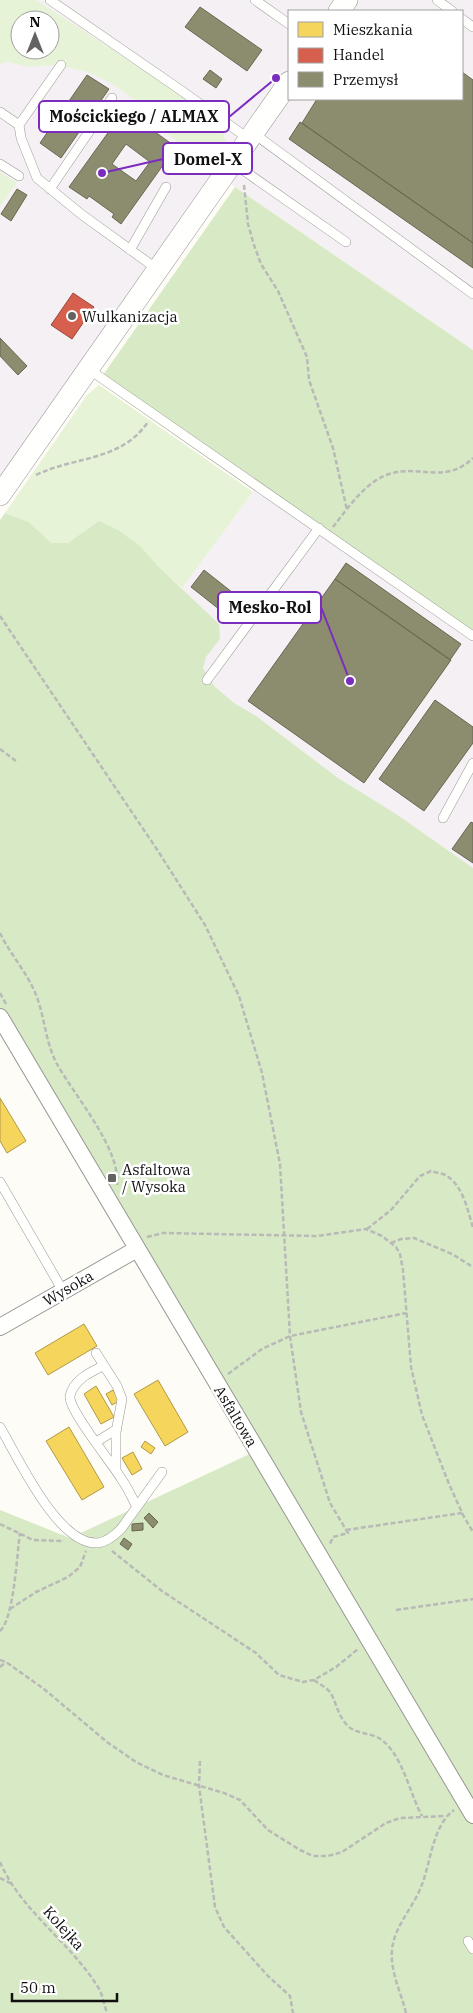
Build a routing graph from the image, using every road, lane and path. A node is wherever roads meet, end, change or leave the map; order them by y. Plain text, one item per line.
1 (50, 0) edge
2 (255, 0) edge
3 (437, 0) edge
4 (64, 4) edge
5 (451, 10) edge
6 (288, 23) edge
7 (61, 65) dead end
8 (288, 83) edge
9 (112, 98) dead end
10 (0, 112) edge
11 (19, 125) junction
12 (251, 136) junction
13 (0, 164) edge
14 (238, 166) junction
15 (19, 176) dead end
16 (166, 187) dead end
17 (50, 189) junction
18 (346, 242) dead end
19 (130, 250) junction
20 (157, 269) junction
21 (473, 294) edge
22 (88, 368) junction
23 (153, 414) junction
24 (473, 458) edge
25 (29, 479) dead end
26 (0, 495) edge
27 (347, 510) junction
28 (319, 528) junction
29 (328, 534) junction
30 (0, 616) edge
31 (473, 636) edge
32 (208, 680) dead end
33 (0, 749) edge
34 (16, 761) dead end
35 (473, 763) edge
36 (443, 818) dead end
37 (0, 933) edge
38 (0, 1017) edge
39 (0, 1182) edge
40 (116, 1189) dead end
41 (473, 1228) edge
42 (366, 1229) junction
43 (285, 1235) junction
44 (141, 1243) junction
45 (391, 1243) junction
46 (473, 1267) edge
47 (63, 1290) junction
48 (406, 1313) junction
49 (0, 1327) edge
50 (290, 1336) junction
51 (96, 1353) dead end
52 (103, 1366) junction
53 (226, 1375) dead end
54 (0, 1427) edge
55 (117, 1429) junction
56 (96, 1442) junction
57 (116, 1470) junction
58 (162, 1472) dead end
59 (136, 1507) junction
60 (462, 1513) junction
61 (0, 1524) edge
62 (346, 1530) junction
63 (473, 1532) edge
64 (20, 1533) junction
65 (81, 1538) junction
66 (90, 1542) junction
67 (102, 1542) junction
68 (330, 1549) dead end
69 (473, 1599) edge
70 (10, 1609) junction
71 (396, 1610) dead end
72 (0, 1630) edge
73 (369, 1640) junction
74 (0, 1660) edge
75 (6, 1662) junction
76 (0, 1667) edge
77 (314, 1680) junction
78 (200, 1761) dead end
79 (199, 1786) junction
80 (473, 1815) edge
81 (422, 1816) junction
82 (0, 1862) edge
83 (0, 1878) edge
84 (13, 1884) junction
85 (468, 1941) dead end
86 (473, 1949) edge
87 (107, 2013) edge
88 (293, 2013) edge
89 (406, 2013) edge

1 - 4 lane
2 - 6 lane
3 - 5 lane
4 - 12 lane
7 - 11 lane
8 - 12 street
9 - 17 lane
10 - 11 lane
11 - 17 lane
12 - 14 street
12 - 21 lane
13 - 15 lane
14 - 18 lane
14 - 20 street
14 - 27 path
16 - 19 lane
17 - 19 lane
19 - 20 lane
20 - 22 street
22 - 23 lane
22 - 26 street
23 - 25 path
23 - 28 lane
24 - 27 path
27 - 29 path
28 - 29 lane
28 - 32 lane
29 - 31 lane
30 - 43 path
33 - 34 path
35 - 36 lane
37 - 40 path
38 - 44 street, Asfaltowa
39 - 47 lane
41 - 42 path
42 - 43 path
42 - 45 path
43 - 44 path
43 - 50 path
44 - 47 street, Wysoka
44 - 73 street, Asfaltowa
45 - 46 path
45 - 48 path
47 - 49 street, Wysoka
48 - 50 path
48 - 60 path
50 - 53 path
50 - 62 path
51 - 52 lane
52 - 55 lane
52 - 56 lane
54 - 65 lane
55 - 56 lane
55 - 57 lane
56 - 57 lane
57 - 59 lane
58 - 59 lane
59 - 67 lane
60 - 62 path
60 - 63 path
61 - 64 path
62 - 68 path
64 - 65 path
64 - 70 path
65 - 66 lane
66 - 67 lane
66 - 70 path
67 - 77 path
69 - 71 path
70 - 72 path
73 - 77 path
73 - 80 street, Asfaltowa
74 - 75 path
75 - 76 path
75 - 79 path
77 - 81 path
78 - 79 path
79 - 81 path
79 - 88 path
81 - 89 path
82 - 84 path, Kolejka
83 - 84 path
84 - 87 path, Kolejka
85 - 86 lane

